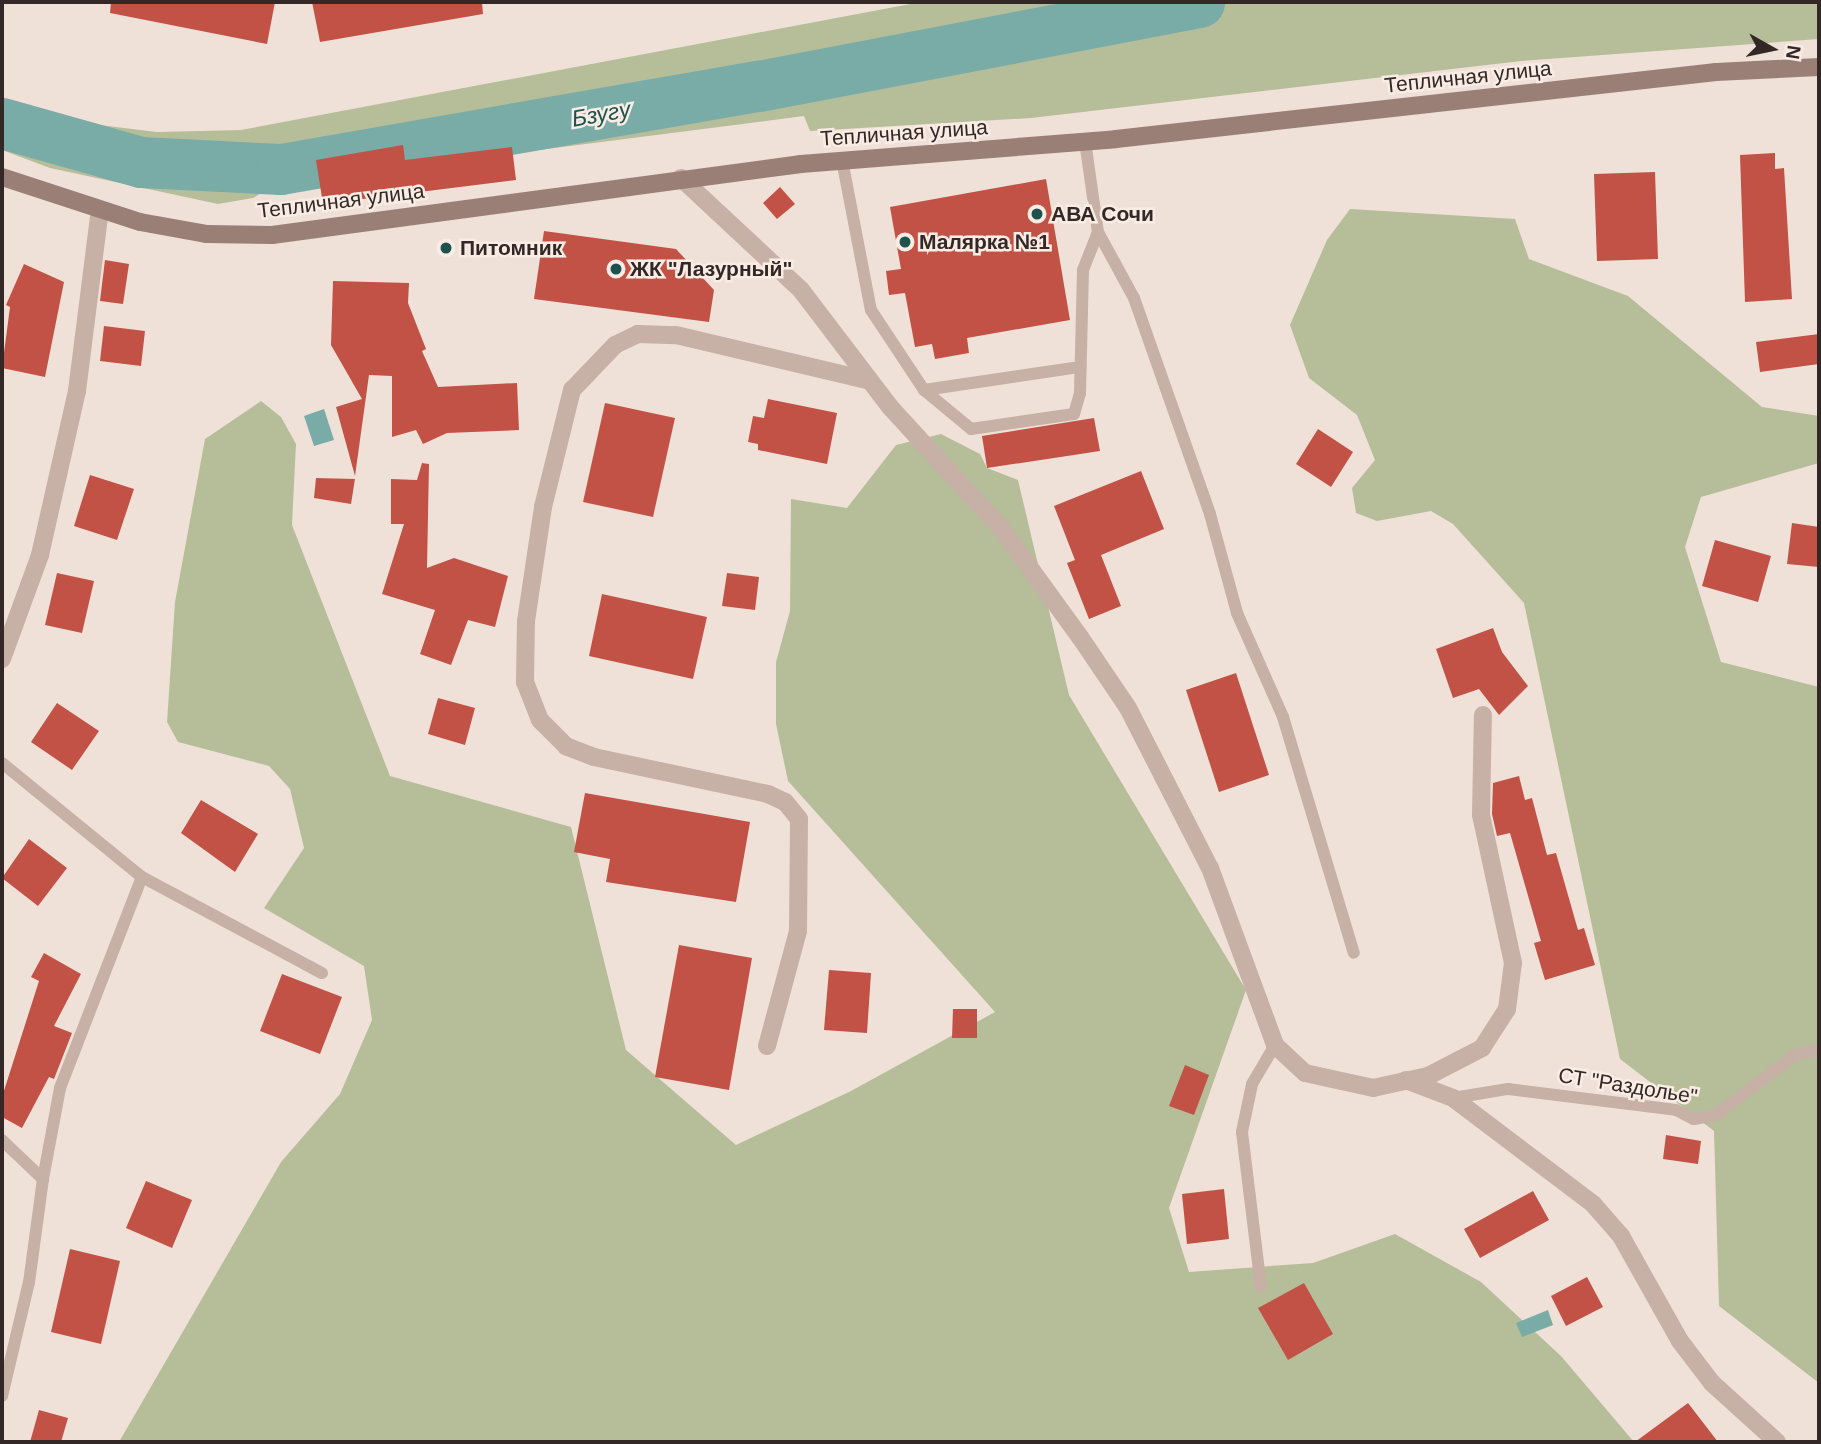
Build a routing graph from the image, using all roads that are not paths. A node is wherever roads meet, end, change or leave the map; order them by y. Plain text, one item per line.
1 (1819, 67) edge
2 (1085, 141) junction
3 (842, 160) junction
4 (2, 177) edge
5 (681, 178) junction
6 (100, 210) junction
7 (1098, 232) junction
8 (1080, 367) junction
9 (870, 381) junction
10 (924, 390) junction
11 (2, 659) edge
12 (1483, 715) dead end
13 (2, 763) edge
14 (142, 877) junction
15 (1354, 953) dead end
16 (322, 973) dead end
17 (1275, 1045) junction
18 (767, 1046) dead end
19 (1819, 1050) edge
20 (1406, 1080) junction
21 (1452, 1098) junction
22 (2, 1140) edge
23 (43, 1179) junction
24 (1261, 1287) dead end
25 (2, 1396) edge
26 (1777, 1442) edge

1 - 2 street, Тепличная улица
2 - 3 street, Тепличная улица
2 - 7 lane
3 - 5 street, Тепличная улица
3 - 10 lane
4 - 6 street, Тепличная улица
5 - 6 street, Тепличная улица
5 - 9 street
6 - 11 street
7 - 8 lane
7 - 15 lane
8 - 10 lane
8 - 10 lane
9 - 17 street
9 - 18 street
12 - 20 street
13 - 14 lane
14 - 16 lane
14 - 23 lane
17 - 20 street
17 - 24 lane
19 - 21 lane, СТ "Раздолье"
20 - 21 street
21 - 26 street
22 - 23 lane
23 - 25 lane

